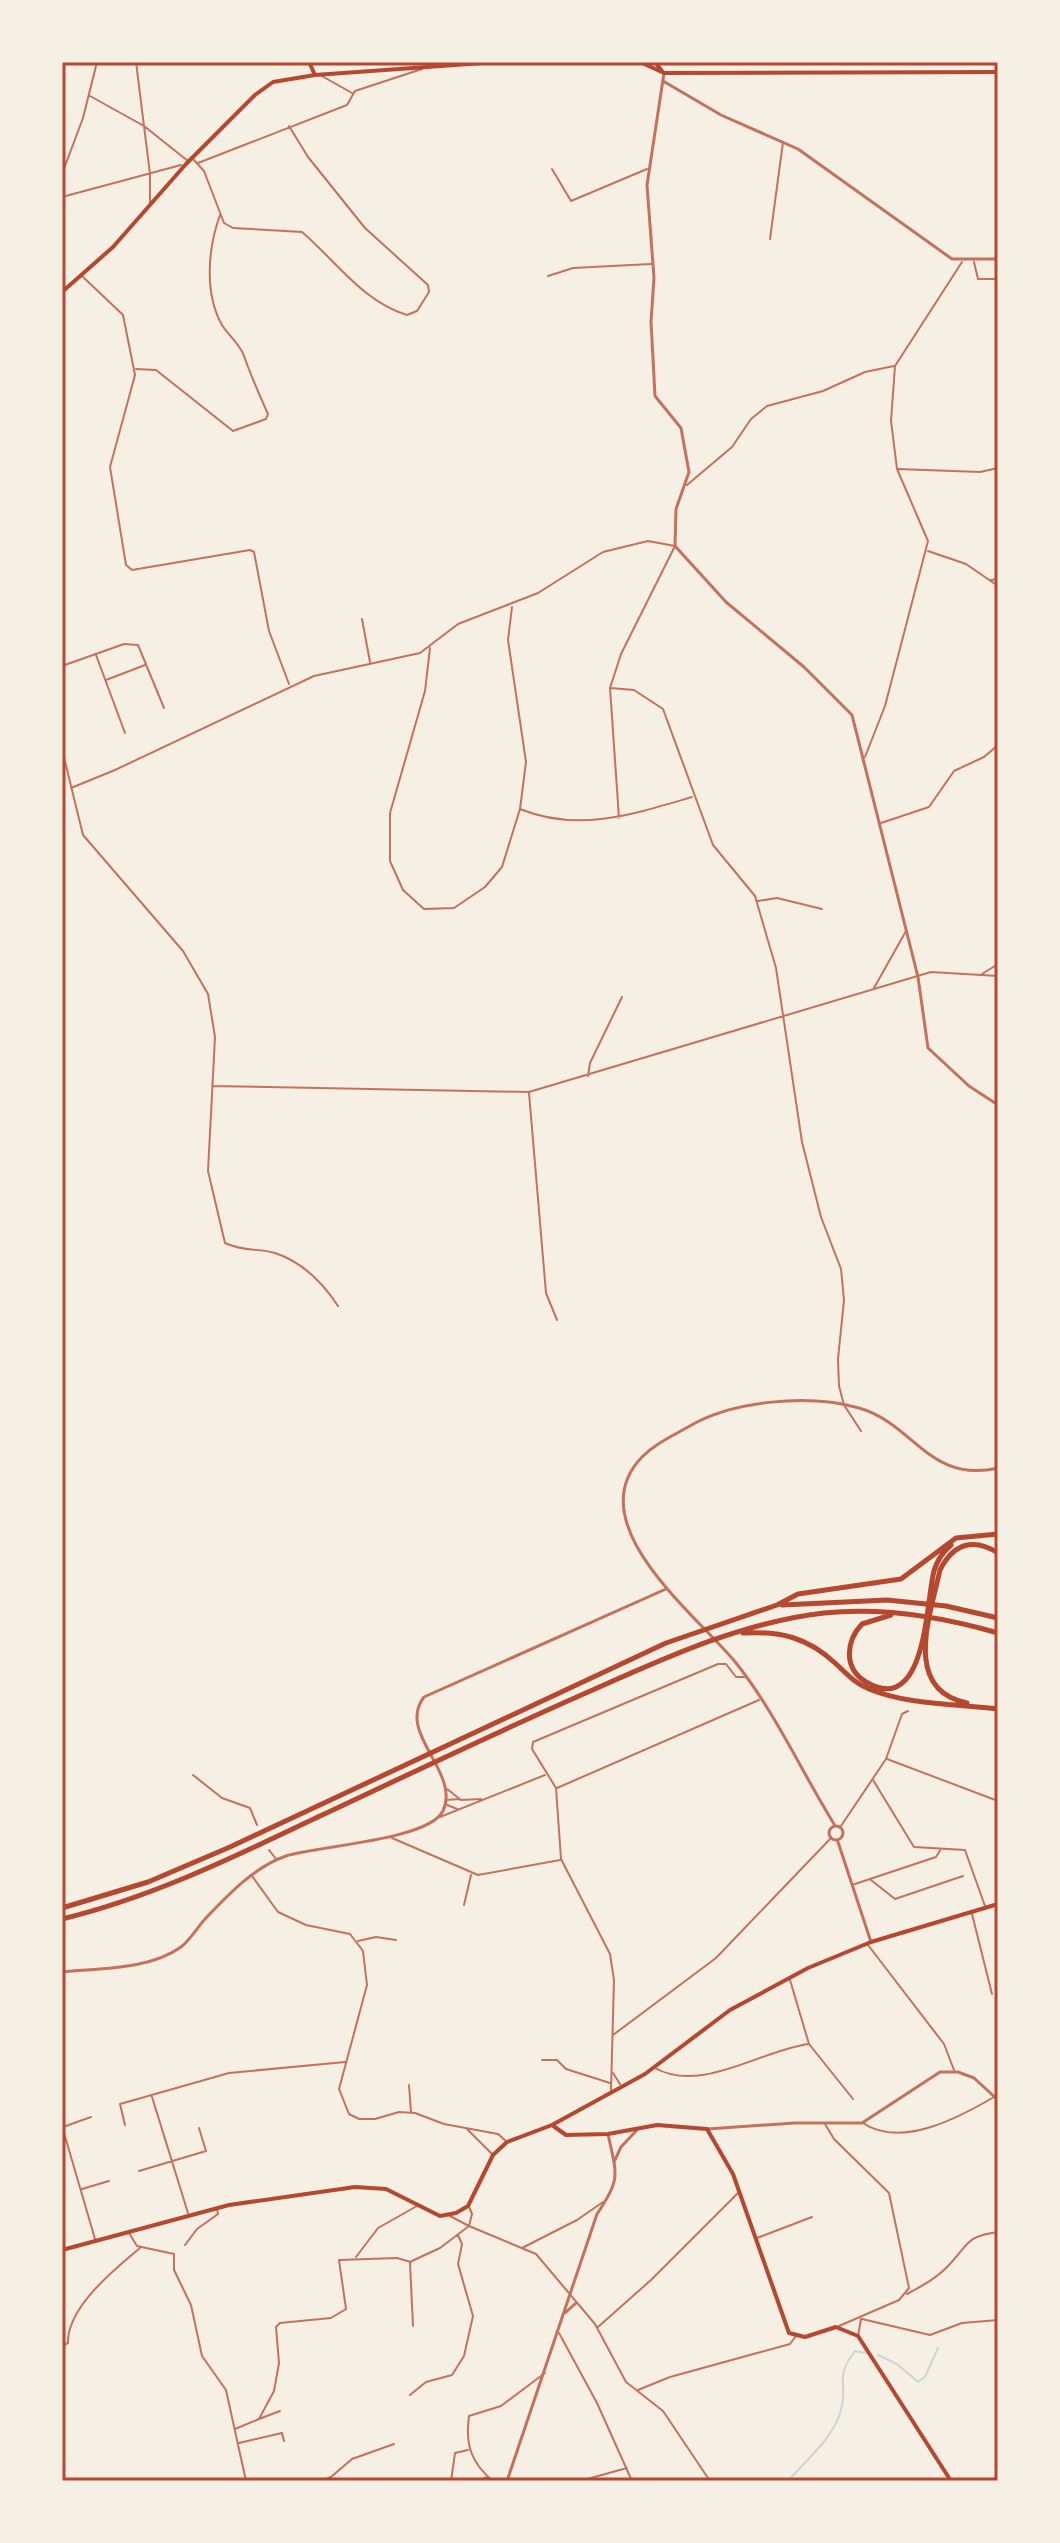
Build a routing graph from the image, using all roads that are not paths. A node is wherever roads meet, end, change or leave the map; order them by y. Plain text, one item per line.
1 (97, 62) edge
2 (136, 62) edge
3 (309, 62) edge
4 (497, 62) edge
5 (632, 62) edge
6 (448, 63) edge
7 (647, 63) edge
8 (427, 65) junction
9 (998, 72) edge
10 (664, 73) junction
11 (317, 75) junction
12 (663, 81) junction
13 (353, 94) junction
14 (90, 96) junction
15 (144, 126) junction
16 (289, 126) junction
17 (784, 141) junction
18 (189, 161) junction
19 (197, 163) junction
20 (552, 169) dead end
21 (647, 169) junction
22 (62, 174) edge
23 (150, 174) junction
24 (62, 197) edge
25 (150, 205) junction
26 (220, 214) junction
27 (770, 239) dead end
28 (998, 259) edge
29 (962, 262) junction
30 (974, 262) junction
31 (653, 264) junction
32 (82, 276) junction
33 (548, 276) dead end
34 (998, 279) edge
35 (62, 292) edge
36 (895, 366) junction
37 (134, 369) junction
38 (998, 468) edge
39 (897, 469) junction
40 (687, 485) junction
41 (675, 546) junction
42 (927, 550) junction
43 (998, 579) edge
44 (990, 580) junction
45 (998, 586) edge
46 (512, 605) junction
47 (362, 619) dead end
48 (430, 647) junction
49 (96, 654) junction
50 (370, 664) junction
51 (146, 665) junction
52 (62, 666) edge
53 (106, 680) junction
54 (290, 685) junction
55 (610, 688) junction
56 (164, 708) dead end
57 (125, 733) dead end
58 (998, 745) edge
59 (62, 749) edge
60 (865, 757) junction
61 (64, 765) edge
62 (71, 788) junction
63 (693, 796) junction
64 (520, 809) junction
65 (619, 818) junction
66 (880, 823) junction
67 (757, 901) junction
68 (822, 909) dead end
69 (907, 930) junction
70 (998, 964) edge
71 (981, 974) junction
72 (998, 976) edge
73 (918, 977) junction
74 (873, 990) junction
75 (622, 997) dead end
76 (784, 1019) junction
77 (588, 1076) junction
78 (212, 1086) junction
79 (529, 1092) junction
80 (998, 1105) edge
81 (338, 1306) dead end
82 (557, 1320) dead end
83 (844, 1405) junction
84 (861, 1431) dead end
85 (998, 1468) edge
86 (998, 1534) edge
87 (966, 1537) junction
88 (998, 1553) edge
89 (666, 1589) junction
90 (777, 1605) junction
91 (896, 1613) junction
92 (998, 1618) edge
93 (734, 1633) junction
94 (998, 1633) edge
95 (746, 1677) junction
96 (759, 1700) junction
97 (996, 1709) edge
98 (908, 1711) dead end
99 (886, 1759) junction
100 (546, 1774) junction
101 (193, 1775) dead end
102 (873, 1780) junction
103 (446, 1788) junction
104 (556, 1788) junction
105 (461, 1799) junction
106 (483, 1799) junction
107 (998, 1801) edge
108 (444, 1802) junction
109 (460, 1809) junction
110 (435, 1819) junction
111 (834, 1824) junction
112 (257, 1825) dead end
113 (841, 1826) junction
114 (392, 1838) junction
115 (831, 1838) junction
116 (838, 1842) junction
117 (941, 1849) junction
118 (269, 1850) dead end
119 (561, 1859) junction
120 (276, 1860) junction
121 (471, 1874) junction
122 (251, 1875) junction
123 (963, 1876) dead end
124 (871, 1880) junction
125 (851, 1886) junction
126 (998, 1904) edge
127 (464, 1905) dead end
128 (986, 1907) junction
129 (62, 1908) edge
130 (971, 1912) junction
131 (62, 1919) edge
132 (396, 1940) dead end
133 (357, 1942) junction
134 (869, 1943) junction
135 (62, 1972) edge
136 (790, 1979) junction
137 (992, 1994) dead end
138 (613, 2035) junction
139 (809, 2044) junction
140 (542, 2060) dead end
141 (347, 2061) junction
142 (654, 2068) junction
143 (612, 2072) junction
144 (955, 2072) junction
145 (612, 2084) junction
146 (620, 2084) junction
147 (409, 2085) dead end
148 (611, 2093) junction
149 (152, 2096) junction
150 (853, 2099) dead end
151 (996, 2099) edge
152 (411, 2113) junction
153 (91, 2117) dead end
154 (824, 2123) junction
155 (862, 2123) junction
156 (125, 2125) dead end
157 (552, 2125) junction
158 (62, 2127) edge
159 (199, 2128) dead end
160 (466, 2128) junction
161 (639, 2128) junction
162 (707, 2129) junction
163 (626, 2131) junction
164 (608, 2134) junction
165 (627, 2139) junction
166 (507, 2142) junction
167 (611, 2149) junction
168 (620, 2150) junction
169 (493, 2155) junction
170 (173, 2161) junction
171 (614, 2162) junction
172 (139, 2171) dead end
173 (109, 2181) dead end
174 (81, 2189) junction
175 (740, 2191) junction
176 (606, 2201) junction
177 (420, 2204) junction
178 (468, 2206) junction
179 (217, 2208) junction
180 (448, 2214) junction
181 (188, 2215) junction
182 (812, 2217) dead end
183 (469, 2226) junction
184 (128, 2231) junction
185 (998, 2232) edge
186 (458, 2235) junction
187 (756, 2239) junction
188 (96, 2240) junction
189 (185, 2245) dead end
190 (141, 2247) junction
191 (521, 2248) junction
192 (62, 2250) edge
193 (356, 2258) junction
194 (411, 2262) junction
195 (570, 2295) junction
196 (906, 2295) junction
197 (576, 2303) junction
198 (565, 2313) junction
199 (861, 2318) junction
200 (998, 2320) edge
201 (62, 2324) edge
202 (413, 2326) dead end
203 (836, 2327) junction
204 (68, 2328) junction
205 (597, 2328) junction
206 (559, 2333) junction
207 (796, 2336) junction
208 (858, 2336) junction
209 (62, 2346) edge
210 (545, 2373) junction
211 (637, 2391) junction
212 (410, 2395) dead end
213 (280, 2411) dead end
214 (259, 2419) junction
215 (235, 2429) junction
216 (284, 2441) dead end
217 (238, 2443) junction
218 (394, 2444) dead end
219 (469, 2450) junction
220 (627, 2468) junction
221 (488, 2477) junction
222 (246, 2481) edge
223 (320, 2481) edge
224 (451, 2481) edge
225 (474, 2481) edge
226 (493, 2481) edge
227 (507, 2481) edge
228 (580, 2481) edge
229 (632, 2481) edge
230 (710, 2481) edge
231 (951, 2481) edge

1 - 14 street
2 - 15 street
3 - 11 main road
4 - 6 main road
5 - 7 main road
6 - 8 main road
7 - 10 main road
7 - 10 main road
8 - 11 main road
8 - 13 street
9 - 10 main road
10 - 12 street
11 - 13 street
11 - 18 main road
12 - 17 street
12 - 21 street
13 - 16 street
14 - 15 street
14 - 22 street
15 - 18 street
15 - 23 street
16 - 19 street
16 - 26 street
17 - 27 street
17 - 29 street
18 - 19 street
18 - 23 street
18 - 25 main road
19 - 26 street
20 - 21 street
21 - 31 street
23 - 24 street
23 - 25 street
25 - 32 main road
26 - 37 street
28 - 30 street
29 - 30 street
29 - 36 street
30 - 34 street
31 - 33 street
31 - 40 street
32 - 35 main road
32 - 37 street
36 - 39 street
36 - 40 street
37 - 54 street
38 - 39 street
39 - 42 street
40 - 41 street
41 - 46 street
41 - 55 street
41 - 60 street
42 - 44 street
42 - 60 street
43 - 44 street
44 - 45 street
46 - 48 street
46 - 64 street
47 - 50 street
48 - 50 street
48 - 64 street
49 - 51 street
49 - 52 street
49 - 53 street
50 - 54 street
51 - 53 street
51 - 56 street
53 - 57 street
54 - 62 street
55 - 63 street
55 - 65 street
58 - 66 street
59 - 61 street
60 - 66 street
61 - 62 street
62 - 78 street
63 - 65 street
63 - 67 street
64 - 65 street
66 - 69 street
67 - 68 street
67 - 76 street
69 - 73 street
69 - 74 street
70 - 71 street
71 - 72 street
71 - 73 street
73 - 74 street
73 - 80 street
74 - 76 street
75 - 77 street
76 - 77 street
76 - 83 street
77 - 79 street
78 - 79 street
78 - 81 street
79 - 82 street
83 - 84 street
83 - 85 street
83 - 89 street
86 - 87 highway
87 - 90 highway
87 - 91 highway
88 - 97 highway
89 - 95 street
89 - 103 street
90 - 92 highway
90 - 129 highway
91 - 93 highway
91 - 94 highway
93 - 97 highway
93 - 131 highway
95 - 96 street
95 - 100 street
96 - 104 street
96 - 111 street
98 - 99 street
99 - 102 street
99 - 107 street
100 - 104 street
100 - 106 street
101 - 112 street
102 - 113 street
102 - 117 street
103 - 105 street
103 - 108 street
104 - 119 street
105 - 106 street
105 - 108 street
106 - 109 street
108 - 109 street
108 - 110 street
109 - 110 street
110 - 114 street
111 - 113 street
111 - 115 street
113 - 116 street
114 - 120 street
114 - 121 street
115 - 116 street
115 - 138 street
116 - 125 street
117 - 124 street
117 - 128 street
118 - 120 street
119 - 121 street
119 - 138 street
120 - 122 street
121 - 127 street
122 - 133 street
122 - 135 street
123 - 124 street
124 - 125 street
125 - 134 street
126 - 128 main road
128 - 130 main road
130 - 134 main road
130 - 137 street
132 - 133 street
133 - 141 street
134 - 136 main road
134 - 144 street
136 - 139 street
136 - 142 main road
138 - 143 street
139 - 142 street
139 - 150 street
140 - 145 street
141 - 149 street
141 - 152 street
142 - 146 main road
143 - 145 street
143 - 146 street
144 - 151 street
144 - 155 street
145 - 146 street
145 - 148 street
146 - 148 main road
147 - 152 street
148 - 157 main road
149 - 156 street
149 - 170 street
151 - 155 street
152 - 160 street
153 - 158 street
154 - 155 street
154 - 162 street
154 - 196 street
157 - 164 main road
157 - 166 main road
158 - 174 street
159 - 170 street
160 - 166 street
160 - 169 street
161 - 162 main road
161 - 163 main road
161 - 165 street
162 - 175 main road
163 - 164 main road
163 - 165 street
164 - 167 street
165 - 168 street
166 - 169 main road
167 - 168 street
167 - 171 street
168 - 171 street
169 - 178 main road
170 - 172 street
170 - 181 street
171 - 176 street
173 - 174 street
174 - 188 street
175 - 187 main road
175 - 205 street
176 - 191 street
176 - 195 street
177 - 179 main road
177 - 180 main road
177 - 193 street
178 - 180 main road
178 - 183 street
179 - 181 main road
179 - 189 street
180 - 183 street
181 - 184 main road
182 - 187 street
183 - 186 street
183 - 191 street
184 - 188 main road
184 - 190 street
185 - 196 street
186 - 194 street
186 - 212 street
187 - 207 main road
188 - 192 main road
190 - 204 street
190 - 215 street
191 - 195 street
193 - 194 street
193 - 214 street
194 - 202 street
195 - 197 street
195 - 198 street
196 - 199 street
197 - 198 street
197 - 205 street
198 - 206 street
199 - 200 street
199 - 203 street
199 - 208 street
201 - 204 street
203 - 207 main road
203 - 208 main road
204 - 209 street
205 - 211 street
206 - 210 street
206 - 220 street
207 - 211 street
208 - 231 main road
210 - 219 street
210 - 227 street
211 - 230 street
213 - 214 street
214 - 215 street
215 - 217 street
216 - 217 street
217 - 222 street
218 - 223 street
219 - 221 street
219 - 224 street
220 - 228 street
220 - 229 street
221 - 225 street
221 - 226 street

